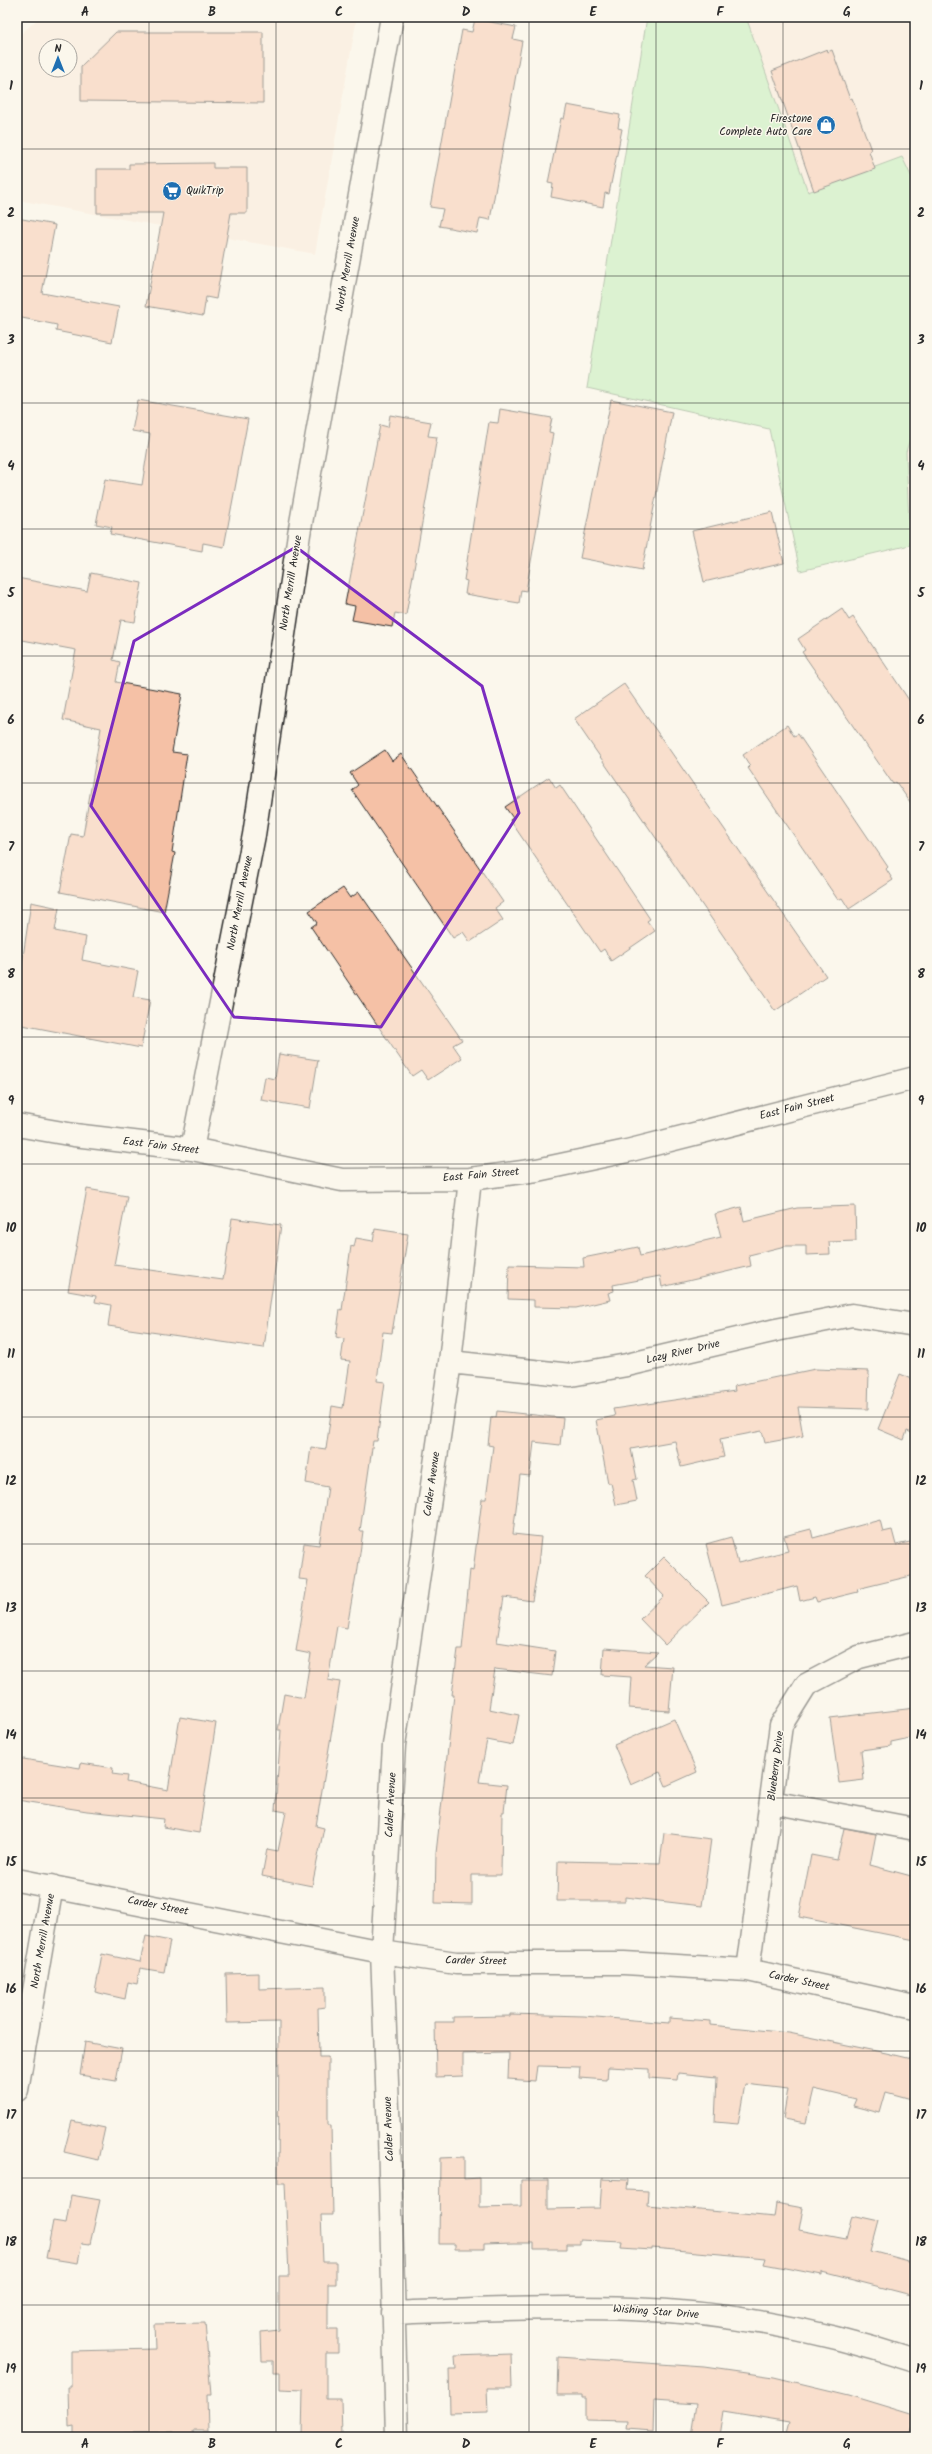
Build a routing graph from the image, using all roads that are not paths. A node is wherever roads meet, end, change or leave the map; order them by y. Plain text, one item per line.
1 (392, 17) edge
2 (915, 1078) edge
3 (17, 1125) edge
4 (192, 1149) junction
5 (470, 1179) junction
6 (915, 1325) edge
7 (450, 1362) junction
8 (915, 1643) edge
9 (771, 1802) junction
10 (915, 1829) edge
11 (17, 1880) edge
12 (52, 1886) junction
13 (382, 1952) junction
14 (748, 1970) junction
15 (915, 2007) edge
16 (17, 2090) edge
17 (393, 2313) junction
18 (915, 2361) edge
19 (397, 2437) edge

1 - 4 street, North Merrill Avenue
2 - 5 street, East Fain Street
3 - 4 street, East Fain Street
4 - 5 street, East Fain Street
5 - 7 street, Calder Avenue
6 - 7 street, Lazy River Drive
7 - 13 street, Calder Avenue
8 - 9 street, Blueberry Drive
9 - 10 street
9 - 14 street, Blueberry Drive
11 - 12 street, Carder Street
12 - 13 street, Carder Street
12 - 16 street, North Merrill Avenue
13 - 14 street, Carder Street
13 - 17 street, Calder Avenue
14 - 15 street, Carder Street
17 - 18 street, Wishing Star Drive
17 - 19 street, Calder Avenue

